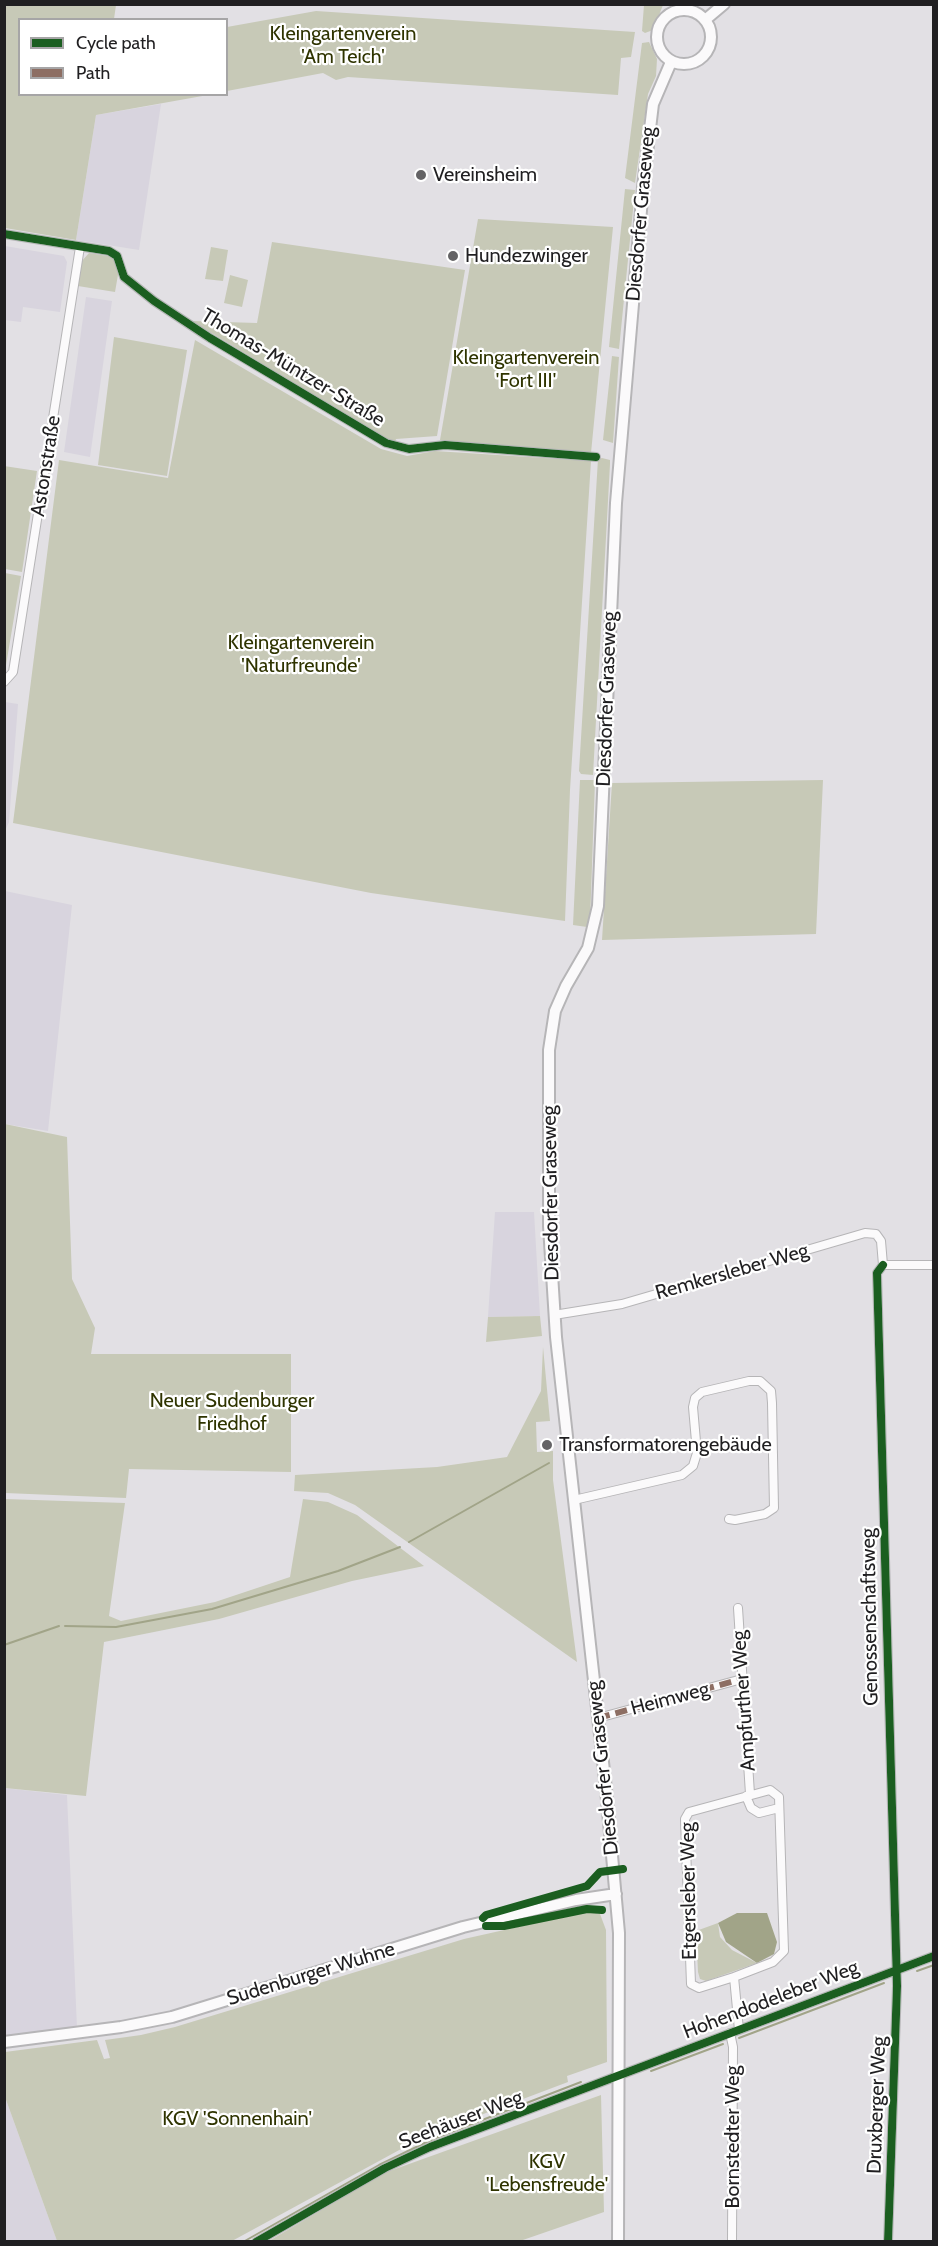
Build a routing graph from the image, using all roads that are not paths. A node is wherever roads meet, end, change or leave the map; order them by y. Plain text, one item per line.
1 (724, 4) edge
2 (674, 8) edge
3 (705, 20) junction
4 (671, 62) junction
5 (4, 234) edge
6 (80, 247) junction
7 (596, 457) dead end
8 (4, 682) edge
9 (883, 1265) junction
10 (933, 1265) edge
11 (554, 1315) junction
12 (573, 1500) junction
13 (729, 1519) dead end
14 (738, 1608) dead end
15 (742, 1679) junction
16 (598, 1718) junction
17 (748, 1795) junction
18 (779, 1808) junction
19 (616, 1894) junction
20 (933, 1956) edge
21 (896, 1970) junction
22 (734, 1977) junction
23 (739, 2030) junction
24 (730, 2033) junction
25 (4, 2042) edge
26 (620, 2076) junction
27 (256, 2241) edge
28 (618, 2241) edge
29 (732, 2241) edge
30 (888, 2241) edge

1 - 3 main road
2 - 3 main road
2 - 4 main road
3 - 4 main road
4 - 11 main road, Diesdorfer Graseweg
5 - 6 street, Thomas-Müntzer-Straße
6 - 7 street, Thomas-Müntzer-Straße
6 - 8 street, Astonstraße
9 - 10 street
9 - 11 street, Remkersleber Weg
9 - 21 street, Genossenschaftsweg
11 - 12 main road, Diesdorfer Graseweg
12 - 13 street
12 - 16 main road, Diesdorfer Graseweg
14 - 15 street, Ampfurther Weg
15 - 16 street, Heimweg
15 - 17 street, Ampfurther Weg
16 - 19 main road, Diesdorfer Graseweg
17 - 18 street
17 - 18 street, Etgersleber Weg
17 - 22 street, Etgersleber Weg
18 - 22 street, Etgersleber Weg
19 - 25 main road, Sudenburger Wuhne
19 - 26 main road, Diesdorfer Graseweg
20 - 21 street, Hohendodeleber Weg
21 - 23 street, Hohendodeleber Weg
21 - 30 street, Druxberger Weg
22 - 23 street
23 - 24 street, Hohendodeleber Weg
24 - 26 street, Hohendodeleber Weg
24 - 29 street, Bornstedter Weg
26 - 27 street, Seehäuser Weg
26 - 28 main road, Diesdorfer Graseweg

